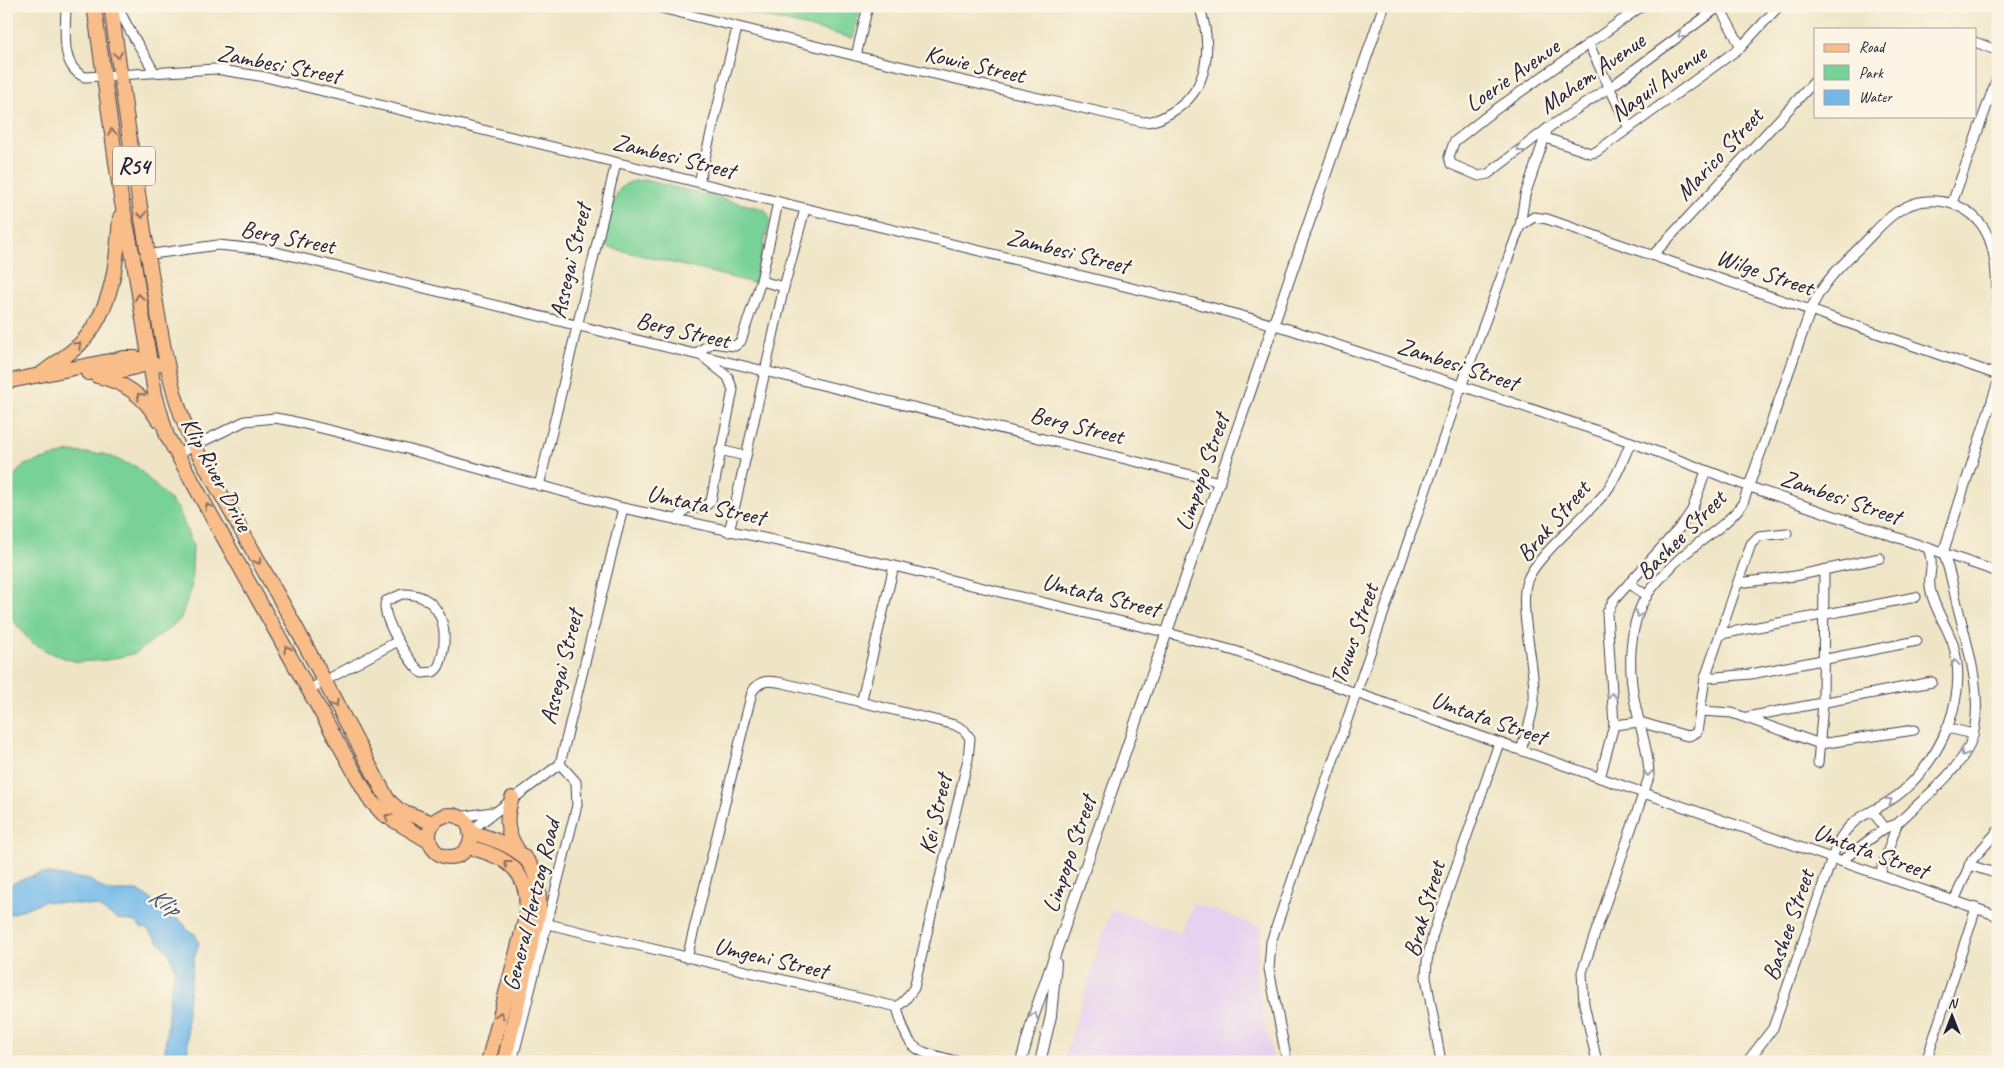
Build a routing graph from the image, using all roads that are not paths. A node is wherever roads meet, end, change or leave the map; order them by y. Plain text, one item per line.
1 (66, 6) edge
2 (94, 6) edge
3 (111, 6) edge
4 (118, 6) edge
5 (653, 6) edge
6 (868, 6) edge
7 (1199, 6) edge
8 (1384, 6) edge
9 (1642, 6) edge
10 (1720, 6) edge
11 (1779, 6) edge
12 (737, 28) junction
13 (1976, 42) edge
14 (1589, 45) junction
15 (1740, 47) junction
16 (1998, 51) edge
17 (856, 56) junction
18 (154, 72) junction
19 (1998, 75) edge
20 (121, 76) junction
21 (104, 77) junction
22 (1814, 82) edge
23 (1608, 89) junction
24 (1548, 128) junction
25 (1629, 128) junction
26 (1546, 138) junction
27 (616, 163) junction
28 (1488, 174) joint
29 (699, 182) junction
30 (120, 198) junction
31 (778, 202) junction
32 (1952, 203) junction
33 (806, 209) junction
34 (1520, 226) junction
35 (1653, 254) junction
36 (147, 255) junction
37 (133, 257) junction
38 (761, 281) junction
39 (784, 286) junction
40 (1998, 304) edge
41 (1811, 309) junction
42 (1274, 324) junction
43 (159, 325) junction
44 (578, 326) junction
45 (145, 334) junction
46 (698, 354) junction
47 (124, 358) junction
48 (150, 363) junction
49 (766, 370) junction
50 (40, 374) junction
51 (82, 374) junction
52 (1998, 375) edge
53 (8, 381) edge
54 (171, 382) junction
55 (1998, 382) edge
56 (1461, 387) junction
57 (167, 436) junction
58 (1631, 442) junction
59 (194, 446) junction
60 (720, 450) junction
61 (177, 454) junction
62 (745, 456) junction
63 (1706, 471) junction
64 (1220, 482) junction
65 (539, 486) junction
66 (1750, 487) junction
67 (623, 508) junction
68 (677, 520) junction
69 (729, 532) junction
70 (1787, 533) dead end
71 (1928, 548) junction
72 (1943, 553) junction
73 (1880, 558) dead end
74 (894, 566) junction
75 (1824, 570) junction
76 (1998, 572) edge
77 (1629, 583) junction
78 (1738, 583) junction
79 (1647, 596) junction
80 (1916, 597) dead end
81 (1958, 609) junction
82 (1824, 614) junction
83 (1942, 616) junction
84 (1168, 633) junction
85 (1721, 634) junction
86 (398, 641) junction
87 (1917, 641) dead end
88 (1824, 659) junction
89 (1705, 678) junction
90 (323, 682) junction
91 (1932, 682) dead end
92 (310, 689) junction
93 (1355, 693) junction
94 (861, 703) junction
95 (1823, 703) junction
96 (1701, 711) junction
97 (1744, 717) junction
98 (1640, 722) junction
99 (1614, 725) junction
100 (1948, 728) junction
101 (1914, 730) dead end
102 (1972, 734) junction
103 (1498, 743) junction
104 (1820, 744) junction
105 (1521, 750) junction
106 (1818, 763) dead end
107 (560, 764) junction
108 (1600, 778) junction
109 (1644, 794) junction
110 (512, 798) junction
111 (500, 809) junction
112 (1872, 811) junction
113 (459, 817) junction
114 (434, 823) junction
115 (1897, 824) junction
116 (1885, 828) junction
117 (470, 831) junction
118 (1998, 831) edge
119 (430, 842) junction
120 (468, 847) junction
121 (520, 852) junction
122 (1837, 859) junction
123 (1969, 865) junction
124 (1880, 874) junction
125 (1998, 874) edge
126 (1954, 901) junction
127 (1976, 908) junction
128 (1998, 916) edge
129 (548, 924) junction
130 (1057, 950) junction
131 (687, 958) junction
132 (896, 1007) junction
133 (488, 1062) edge
134 (504, 1062) edge
135 (512, 1062) edge
136 (959, 1062) edge
137 (1021, 1062) edge
138 (1040, 1062) edge
139 (1287, 1062) edge
140 (1441, 1062) edge
141 (1598, 1062) edge
142 (1747, 1062) edge
143 (1926, 1062) edge

1 - 21 street, Zambesi Street
2 - 21 main road, Klip River Drive / R54
3 -> 20 main road, Klip River Drive / R54
4 - 18 street
5 - 12 street, Kowie Street
6 - 17 street
7 - 17 street, Kowie Street
8 - 42 street, Limpopo Street
9 - 14 street, Loerie Avenue
10 - 15 street
10 -> 23 street, Mahem Avenue
11 - 15 street, Naguil Avenue
12 - 17 street, Kowie Street
12 - 29 street
13 - 16 street
14 - 23 street
14 - 28 street, Loerie Avenue
15 - 25 street, Naguil Avenue
18 - 20 street, Zambesi Street
18 - 27 street, Zambesi Street
19 - 32 street
20 - 21 street, Zambesi Street
20 -> 36 main road, Klip River Drive / R54
30 -> 21 main road, Klip River Drive / R54
22 - 35 street, Marico Street
23 - 24 street, Mahem Avenue
23 - 25 street
24 - 26 street, Touws Street
24 -> 28 street, Mahem Avenue
25 - 26 street, Naguil Avenue
26 - 34 street, Touws Street
27 - 29 street, Zambesi Street
27 - 44 street, Assegai Street
29 - 31 street, Zambesi Street
30 - 37 main road, Klip River Drive
50 -> 30 main road
31 - 33 street, Zambesi Street
31 - 38 street
32 - 40 street
32 - 41 street, Bashee Street
33 - 39 street
33 - 42 street, Zambesi Street
34 - 35 street, Wilge Street
34 - 56 street, Touws Street
35 - 41 street, Wilge Street
36 - 37 street, Berg Street
36 - 43 main road, Klip River Drive / R54
36 - 44 street, Berg Street
45 -> 37 main road, Klip River Drive
38 - 39 street
38 - 46 street
39 - 49 street
41 - 52 street, Wilge Street
41 - 66 street, Bashee Street
42 - 56 street, Zambesi Street
42 - 64 street, Limpopo Street
43 - 48 main road
43 - 54 main road, Klip River Drive
44 - 46 street, Berg Street
44 - 65 street, Assegai Street
45 - 47 main road
45 - 48 main road, Klip River Drive
46 - 49 street, Berg Street
46 - 60 street
47 - 48 main road
47 - 50 main road
48 - 51 main road
48 - 54 main road
48 - 57 main road, Klip River Drive
49 - 62 street
49 - 64 street, Berg Street
50 - 53 main road
51 - 53 main road
57 -> 51 main road
54 - 59 main road, Klip River Drive
55 - 72 street
56 - 58 street, Zambesi Street
56 - 93 street, Touws Street
57 - 61 main road, Klip River Drive
58 - 63 street, Zambesi Street
58 - 105 street, Brak Street
59 - 61 street, Umtata Street
59 - 65 street, Umtata Street
59 -> 90 main road, Klip River Drive
60 - 62 street
60 - 68 street
92 -> 61 main road, Klip River Drive
62 - 69 street
63 - 66 street, Zambesi Street
63 - 77 street, Bashee Street
64 - 84 street, Limpopo Street
65 - 67 street, Umtata Street
66 - 71 street, Zambesi Street
66 - 79 street, Bashee Street
67 - 68 street, Umtata Street
67 - 107 street, Assegai Street
68 - 69 street, Umtata Street
69 - 74 street, Umtata Street
70 - 78 street
71 - 72 street, Zambesi Street
71 - 83 street, Bashee Street
72 - 76 street, Zambesi Street
72 - 81 street, Bashee Street
73 - 75 street
74 - 84 street, Umtata Street
74 - 94 street
75 - 78 street
75 - 82 street
77 - 79 street
99 -> 77 street, Bashee Street
78 - 85 street
79 -> 98 street, Bashee Street
80 - 82 street
81 - 83 street
81 - 102 street, Bashee Street
82 - 85 street
82 - 88 street
100 -> 83 street, Bashee Street
84 - 93 street, Umtata Street
84 - 130 street, Limpopo Street
85 - 89 street
86 - 86 street
86 - 90 street
87 - 88 street
88 - 89 street
88 - 95 street
89 - 96 street
90 - 92 street
90 -> 114 main road, Klip River Drive
91 - 95 street
119 -> 92 main road, Klip River Drive
93 - 103 street, Umtata Street
93 - 139 street, Touws Street
94 - 131 street, Kei Street
94 - 132 street, Kei Street
95 - 97 street
95 - 104 street
96 - 97 street
96 - 98 street
97 - 104 street
98 - 99 street
98 -> 109 street, Bashee Street
99 - 108 street, Bashee Street
100 - 102 street
112 -> 100 street, Bashee Street
101 - 104 street
102 -> 115 street, Bashee Street
103 - 105 street, Umtata Street
103 - 140 street, Brak Street
104 - 106 street
105 - 108 street, Umtata Street
107 - 110 street
107 - 129 street, General Hertzog Road
108 - 109 street, Umtata Street
109 - 122 street, Umtata Street
109 - 141 street, Bashee Street
110 - 111 street
110 - 121 main road
111 - 113 street
111 - 117 street
112 - 116 street
112 - 122 street, Bashee Street
113 - 114 main road
113 - 117 main road
114 - 119 main road
115 - 116 street, Bashee Street
115 - 124 street, Bashee Street
116 - 122 street, Bashee Street
117 - 120 main road
117 - 121 main road
118 - 123 street
119 - 120 main road, Klip River Drive
133 -> 120 main road
121 - 134 main road
122 - 124 street, Umtata Street
122 - 142 street, Bashee Street
123 - 125 street
123 - 126 street
124 - 126 street, Umtata Street
126 - 127 street, Umtata Street
127 - 128 street, Umtata Street
127 - 143 street
129 - 131 street, Umgeni Street
129 - 135 street, General Hertzog Road
137 -> 130 street, Limpopo Street
130 - 138 street, Limpopo Street
131 - 132 street, Umgeni Street
132 - 136 street

